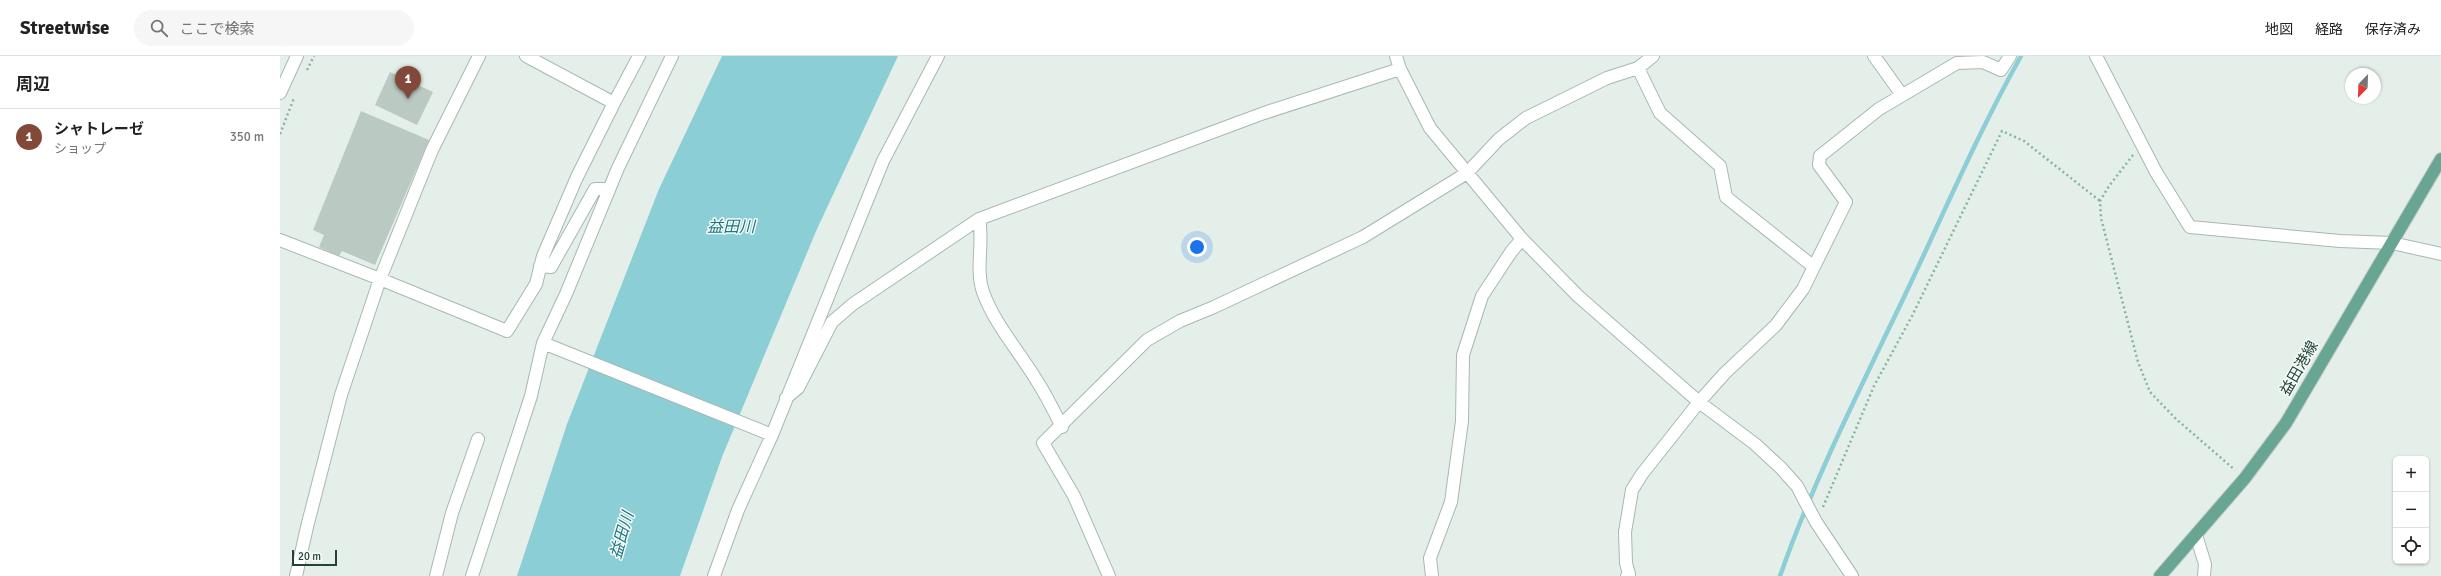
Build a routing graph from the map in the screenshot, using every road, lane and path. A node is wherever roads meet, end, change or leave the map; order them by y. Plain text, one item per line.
1 (297, 56) edge
2 (314, 56) edge
3 (479, 56) edge
4 (526, 56) edge
5 (639, 56) edge
6 (672, 56) edge
7 (938, 56) edge
8 (1396, 56) edge
9 (1653, 56) edge
10 (1874, 56) edge
11 (2010, 56) edge
12 (2096, 56) edge
13 (1638, 68) junction
14 (1400, 69) junction
15 (304, 76) dead end
16 (280, 93) edge
17 (295, 95) dead end
18 (1902, 95) junction
19 (614, 103) junction
20 (280, 134) edge
21 (2142, 144) junction
22 (2441, 159) edge
23 (1467, 173) junction
24 (609, 189) junction
25 (2100, 202) junction
26 (979, 219) junction
27 (1522, 239) junction
28 (280, 240) edge
29 (2392, 243) junction
30 (2441, 254) edge
31 (540, 266) junction
32 (1814, 267) junction
33 (380, 279) junction
34 (543, 343) junction
35 (786, 398) junction
36 (1699, 402) junction
37 (1062, 426) junction
38 (766, 433) junction
39 (478, 439) dead end
40 (2245, 478) junction
41 (1816, 522) junction
42 (2196, 535) junction
43 (296, 576) edge
44 (436, 576) edge
45 (472, 576) edge
46 (714, 576) edge
47 (1110, 576) edge
48 (1432, 576) edge
49 (1626, 576) edge
50 (1852, 576) edge
51 (2160, 576) edge
52 (2204, 576) edge

1 - 16 street
2 - 15 path
3 - 33 street
4 - 19 street
5 - 19 street
6 - 24 street
7 - 35 street
8 - 14 street
9 - 13 street
10 - 18 street
11 - 18 street
12 - 21 street
13 - 23 street
13 - 32 street
14 - 23 street
14 - 26 street
17 - 20 path
18 - 32 street
19 - 31 street
21 - 25 path
21 - 29 street
22 - 29 main road, 益田港線
23 - 27 street
23 - 37 street
24 - 31 street
24 - 34 street
25 - 40 path
25 - 41 path
26 - 35 street
26 - 37 street
27 - 36 street
27 - 48 street
28 - 33 street
29 - 30 street
29 - 40 main road, 益田港線
31 - 33 street
32 - 36 street
33 - 43 street
34 - 38 street
34 - 45 street
35 - 38 street
36 - 41 street
36 - 49 street
37 - 47 street
38 - 46 street
39 - 44 street
40 - 42 main road, 益田港線
41 - 50 street
42 - 51 main road, 益田港線
42 - 52 street

